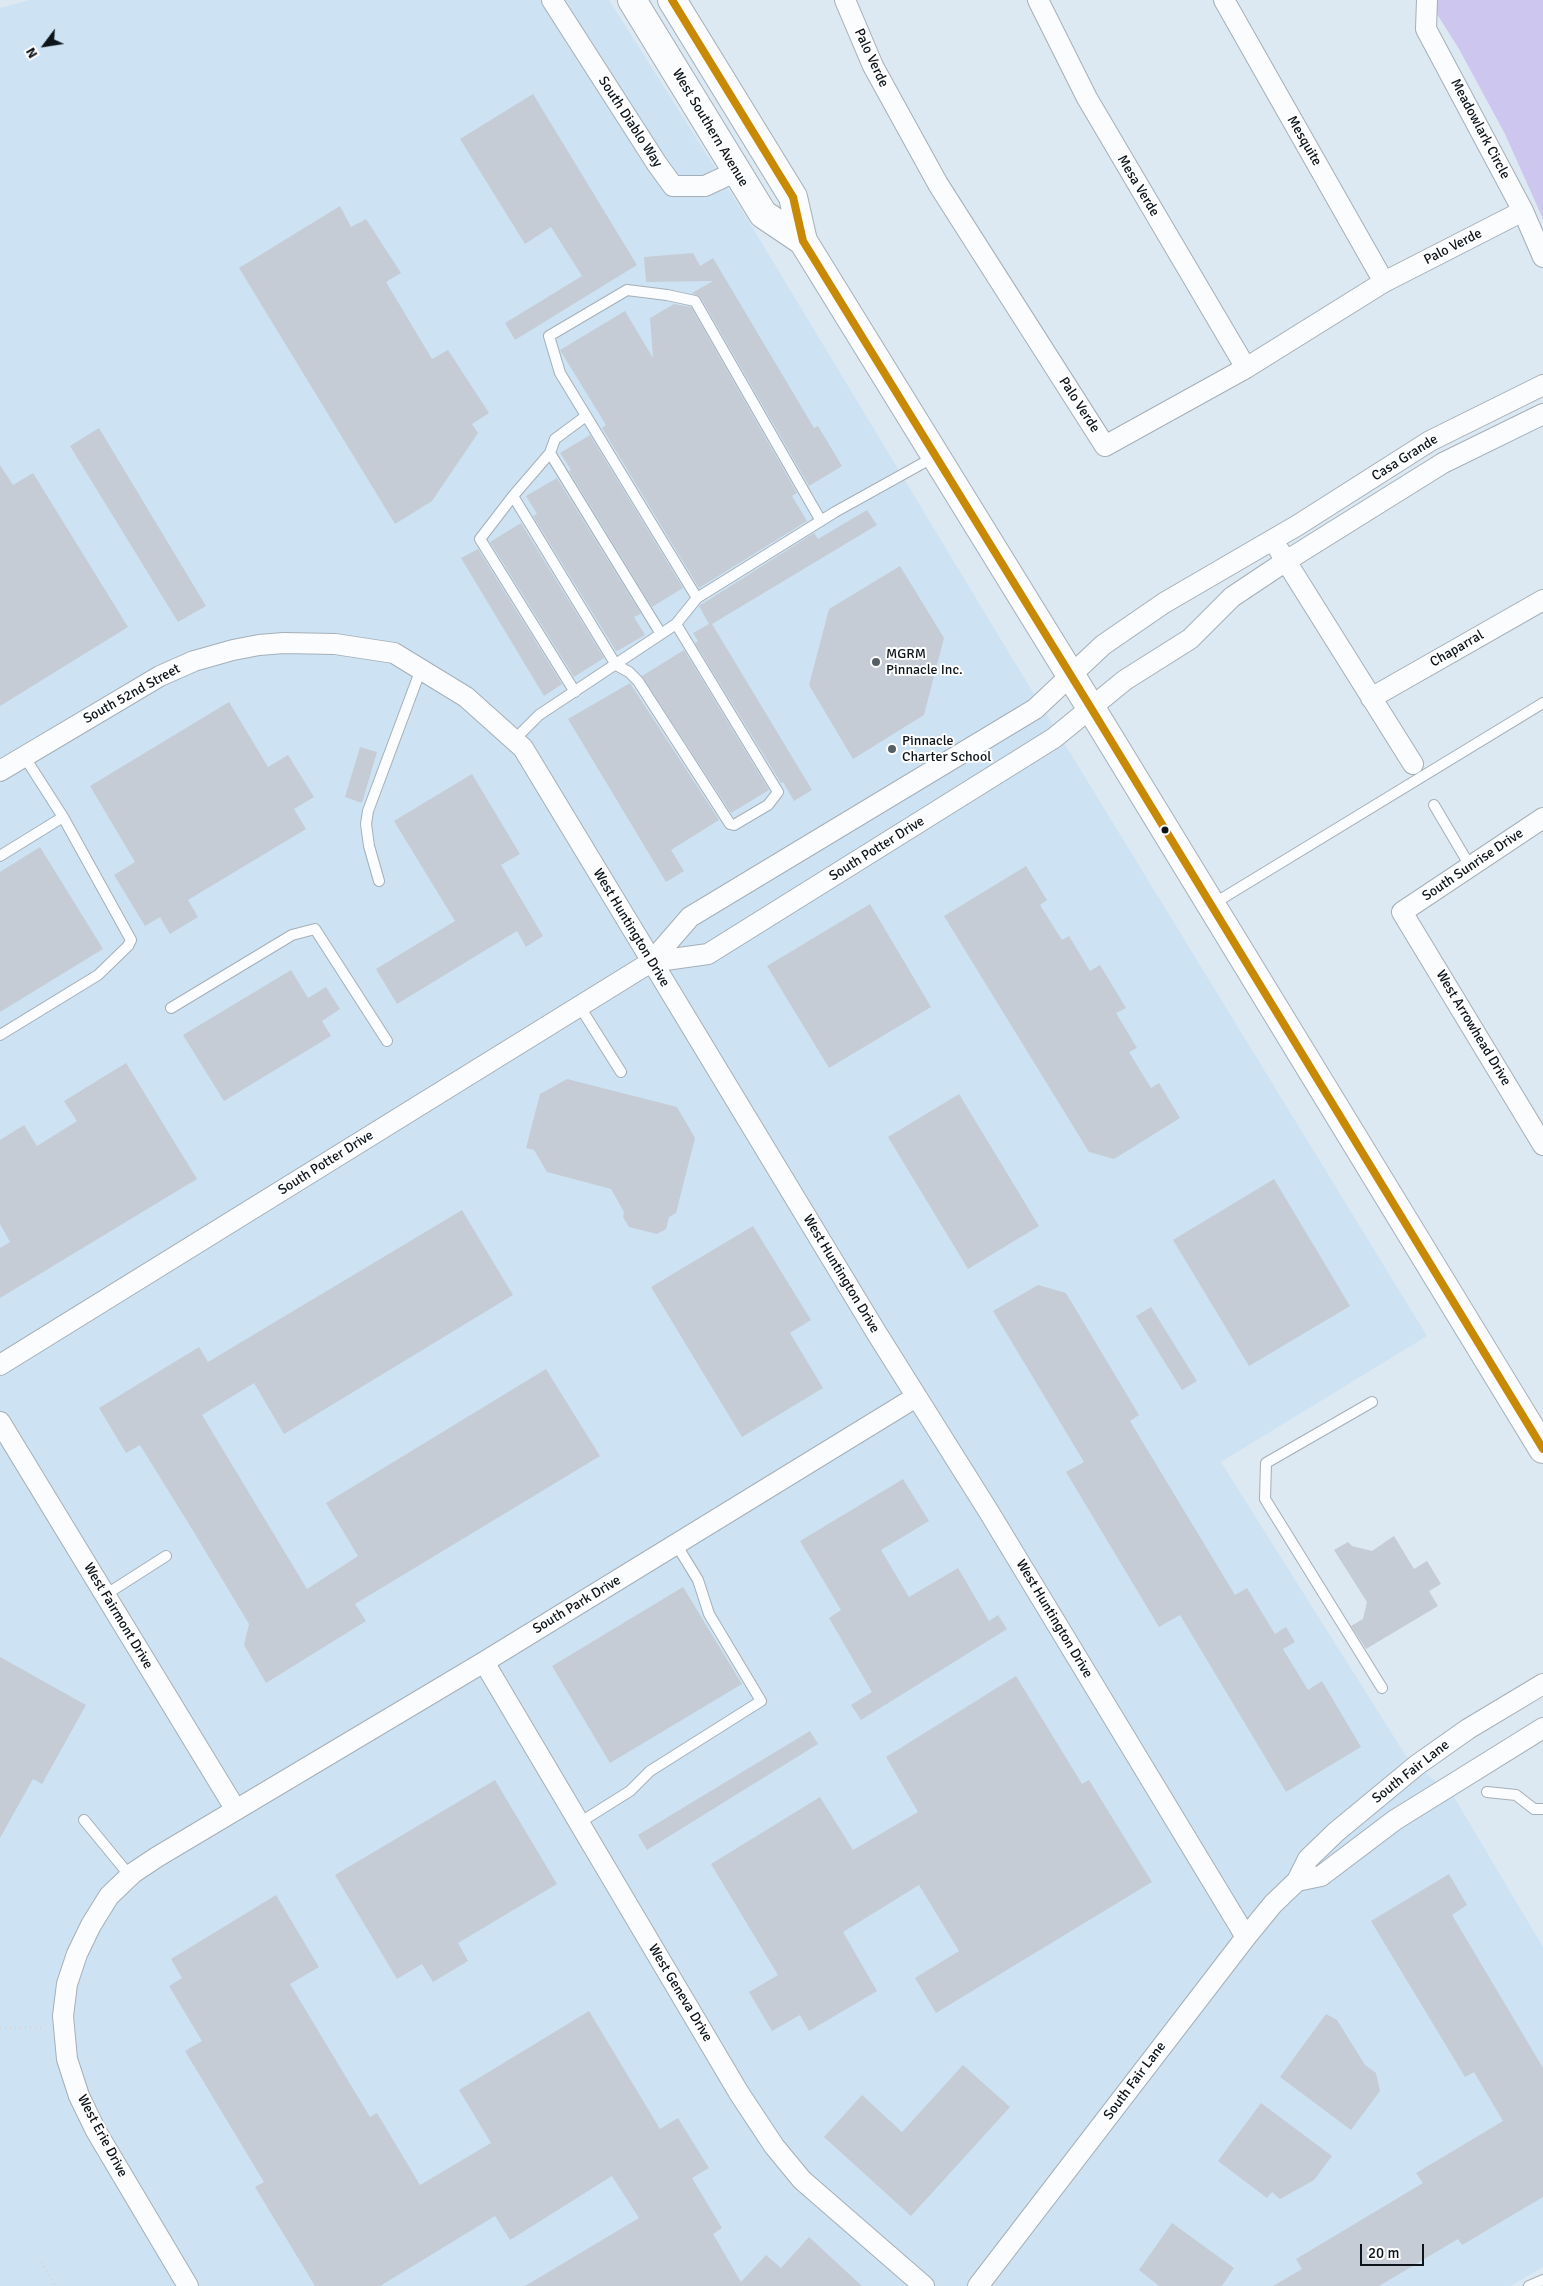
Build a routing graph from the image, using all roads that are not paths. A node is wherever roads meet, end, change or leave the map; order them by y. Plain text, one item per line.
1 (552, 0) edge
2 (632, 0) edge
3 (672, 0) edge
4 (845, 0) edge
5 (1038, 0) edge
6 (1224, 0) edge
7 (1427, 0) edge
8 (736, 171) junction
9 (1523, 211) junction
10 (803, 241) junction
11 (1543, 257) edge
12 (1384, 282) junction
13 (1246, 368) junction
14 (1543, 385) edge
15 (1543, 414) edge
16 (586, 416) junction
17 (550, 453) junction
18 (936, 456) junction
19 (513, 496) junction
20 (821, 521) junction
21 (1273, 540) junction
22 (1286, 561) junction
23 (697, 598) junction
24 (1543, 600) edge
25 (676, 624) junction
26 (661, 634) junction
27 (394, 653) joint
28 (616, 665) junction
29 (421, 669) junction
30 (1071, 675) junction
31 (575, 692) junction
32 (1371, 698) junction
33 (1543, 703) edge
34 (1091, 708) junction
35 (514, 740) junction
36 (24, 756) junction
37 (1413, 764) dead end
38 (0, 771) edge
39 (1434, 805) dead end
40 (63, 817) junction
41 (1543, 818) edge
42 (0, 856) edge
43 (1470, 866) junction
44 (379, 881) dead end
45 (1211, 905) junction
46 (1402, 912) joint
47 (652, 962) junction
48 (580, 1007) junction
49 (171, 1008) dead end
50 (0, 1035) edge
51 (387, 1041) dead end
52 (621, 1072) dead end
53 (1543, 1145) edge
54 (0, 1365) edge
55 (916, 1397) junction
56 (1372, 1402) dead end
57 (0, 1422) edge
58 (1543, 1449) edge
59 (676, 1544) junction
60 (166, 1556) dead end
61 (105, 1595) junction
62 (484, 1662) junction
63 (1543, 1684) edge
64 (1382, 1688) dead end
65 (1543, 1728) edge
66 (1487, 1792) dead end
67 (1543, 1809) edge
68 (236, 1810) junction
69 (84, 1820) dead end
70 (580, 1823) junction
71 (130, 1876) junction
72 (1297, 1880) junction
73 (1246, 1936) junction
74 (1543, 2280) edge
75 (188, 2286) edge
76 (924, 2286) edge
77 (978, 2286) edge
78 (1529, 2286) edge

1 - 8 street, South Diablo Way
2 - 8 main road, West Southern Avenue
3 - 10 main road, West Southern Avenue
4 - 13 street, Palo Verde
5 - 13 street, Mesa Verde
6 - 12 street, Mesquite
7 - 9 street, Meadowlark Circle
8 - 10 main road, West Southern Avenue
9 - 11 street, Meadowlark Circle
9 - 12 street, Palo Verde
10 - 18 main road, West Southern Avenue
12 - 13 street, Palo Verde
14 - 21 street, Casa Grande
15 - 22 street, Casa Grande
16 - 17 lane
16 - 20 lane
16 - 23 lane
17 - 19 lane
17 - 26 lane
18 - 20 lane
18 - 30 main road, West Southern Avenue
19 - 28 lane
19 - 31 lane
20 - 23 lane
21 - 22 street
21 - 30 street, Casa Grande
22 - 32 street
22 - 34 street, Casa Grande
23 - 25 lane
24 - 32 street, Chaparral
25 - 26 lane
25 - 28 lane
26 - 28 lane
27 - 29 street, West Huntington Drive
27 - 36 street, South 52nd Street
28 - 31 lane
29 - 35 street, West Huntington Drive
29 - 44 lane
30 - 34 main road, West Southern Avenue
30 - 47 street, South Potter Drive
31 - 35 lane
32 - 37 street
33 - 45 lane
34 - 45 main road, West Southern Avenue
34 - 47 street, South Potter Drive
35 - 47 street, West Huntington Drive
36 - 38 street, South 52nd Street
36 - 40 lane
39 - 43 lane
40 - 42 lane
40 - 50 lane
41 - 43 street, South Sunrise Drive
43 - 46 street, South Sunrise Drive
45 - 58 main road, West Southern Avenue
46 - 53 street, West Arrowhead Drive
47 - 48 street, South Potter Drive
47 - 55 street, West Huntington Drive
48 - 52 lane
48 - 54 street, South Potter Drive
49 - 51 lane
55 - 59 street, South Park Drive
55 - 73 street, West Huntington Drive
56 - 64 lane
57 - 61 street, West Fairmont Drive
59 - 62 street, South Park Drive
59 - 70 lane
60 - 61 lane
61 - 68 street, West Fairmont Drive
62 - 68 street, South Park Drive
62 - 70 street, West Geneva Drive
63 - 72 street, South Fair Lane
65 - 72 street, South Fair Lane
66 - 67 lane
68 - 71 street, West Erie Drive
69 - 71 lane
70 - 76 street, West Geneva Drive
71 - 75 street, West Erie Drive
72 - 73 street, South Fair Lane
73 - 77 street, South Fair Lane
74 - 78 lane

